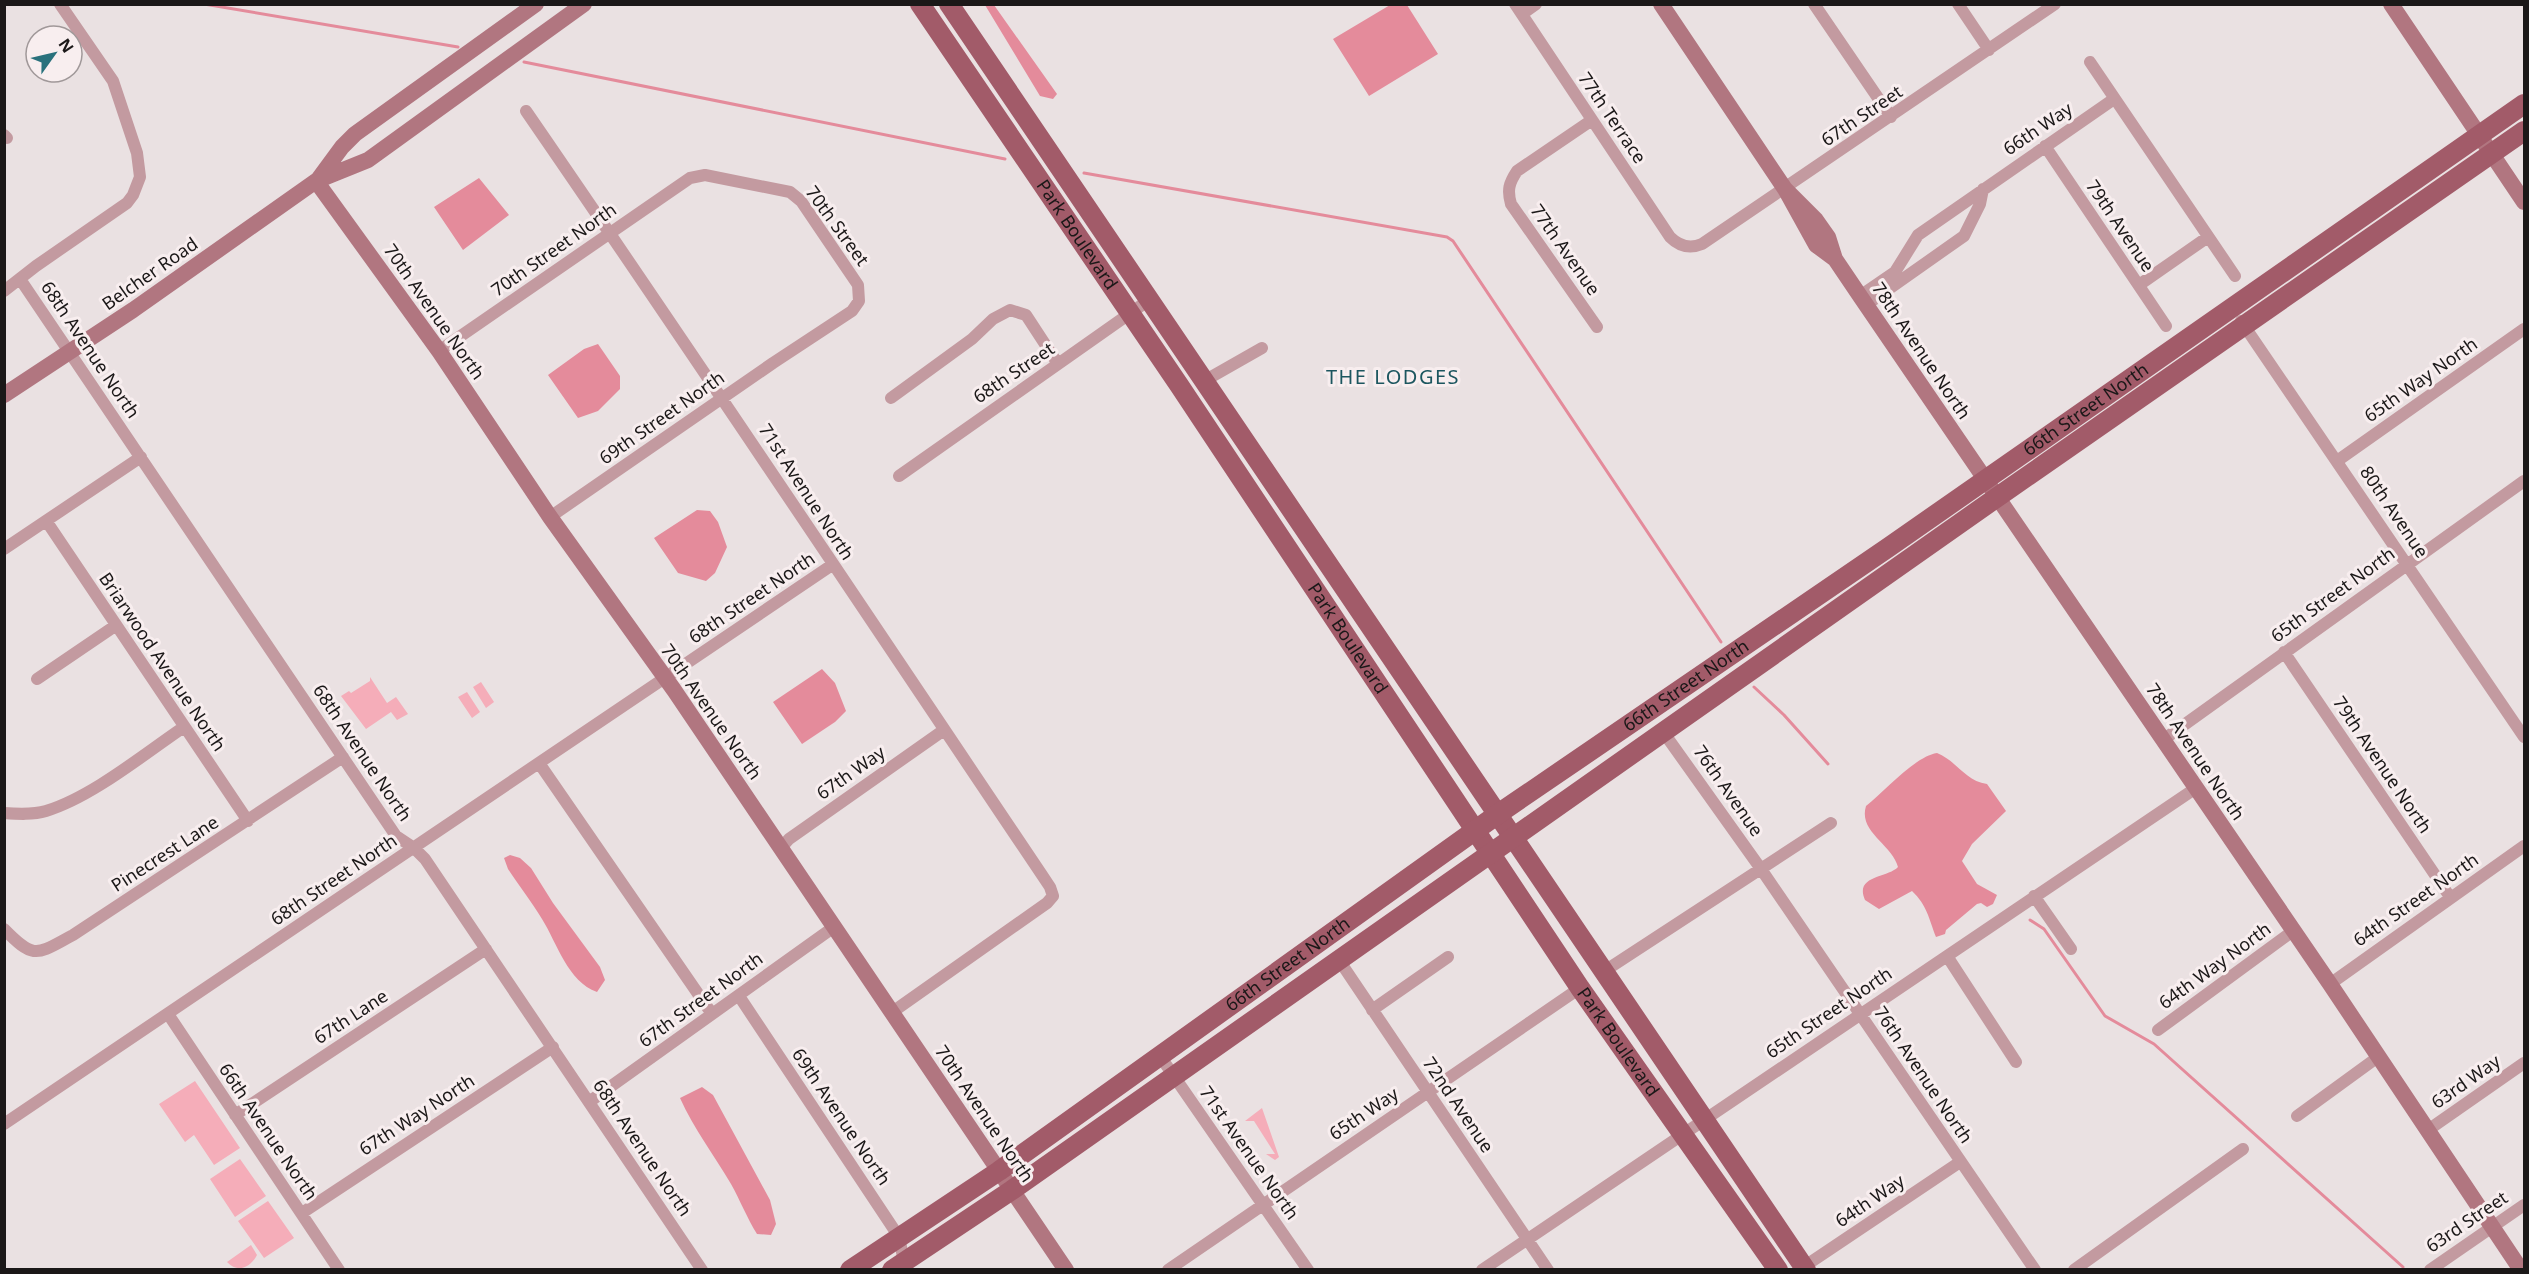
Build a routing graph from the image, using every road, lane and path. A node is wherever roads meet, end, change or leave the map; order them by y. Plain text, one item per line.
1 (60, 4) edge
2 (536, 4) edge
3 (584, 4) edge
4 (1536, 4) edge
5 (1661, 4) edge
6 (1814, 4) edge
7 (1958, 4) edge
8 (2055, 4) edge
9 (2391, 4) edge
10 (950, 5) edge
11 (1519, 9) edge
12 (925, 12) edge
13 (1989, 50) junction
14 (2090, 62) dead end
15 (2114, 99) junction
16 (2524, 104) edge
17 (526, 111) dead end
18 (1891, 117) junction
19 (1592, 120) junction
20 (2524, 131) edge
21 (2479, 136) junction
22 (2045, 146) junction
23 (2492, 154) junction
24 (690, 178) joint
25 (316, 181) junction
26 (1785, 189) junction
27 (1983, 189) junction
28 (2524, 202) edge
29 (610, 233) junction
30 (2208, 237) junction
31 (1685, 246) joint
32 (2235, 276) dead end
33 (20, 279) junction
34 (2139, 285) junction
35 (4, 291) edge
36 (1149, 300) junction
37 (1863, 301) junction
38 (2232, 308) junction
39 (1129, 314) junction
40 (2166, 326) dead end
41 (1596, 327) dead end
42 (2245, 327) junction
43 (2524, 329) edge
44 (1262, 348) dead end
45 (794, 349) joint
46 (439, 351) junction
47 (70, 352) junction
48 (1058, 364) junction
49 (1204, 381) junction
50 (4, 394) edge
51 (723, 398) junction
52 (891, 398) dead end
53 (141, 457) junction
54 (2337, 461) junction
55 (899, 476) dead end
56 (1984, 479) junction
57 (2524, 481) edge
58 (1996, 498) junction
59 (550, 517) junction
60 (47, 522) junction
61 (1285, 545) junction
62 (4, 549) edge
63 (2407, 564) junction
64 (832, 565) junction
65 (1348, 594) junction
66 (115, 626) junction
67 (2284, 652) junction
68 (665, 678) junction
69 (37, 679) dead end
70 (184, 727) junction
71 (944, 730) junction
72 (1664, 733) junction
73 (2524, 736) edge
74 (2163, 740) junction
75 (343, 757) junction
76 (539, 763) junction
77 (2196, 788) junction
78 (4, 813) edge
79 (1498, 814) junction
80 (248, 821) junction
81 (1830, 823) dead end
82 (1474, 831) junction
83 (1513, 838) junction
84 (2524, 846) edge
85 (414, 848) junction
86 (781, 848) junction
87 (1489, 854) junction
88 (1761, 869) junction
89 (2034, 896) junction
90 (2450, 897) junction
91 (834, 927) junction
92 (4, 929) edge
93 (2293, 931) junction
94 (2071, 949) dead end
95 (486, 950) junction
96 (1947, 956) junction
97 (1448, 957) dead end
98 (1339, 960) junction
99 (1603, 972) junction
100 (2330, 984) junction
101 (1580, 988) junction
102 (739, 996) junction
103 (1372, 1010) junction
104 (891, 1013) junction
105 (1860, 1013) junction
106 (168, 1014) junction
107 (712, 1014) junction
108 (2158, 1030) dead end
109 (553, 1047) junction
110 (1160, 1056) junction
111 (2378, 1057) junction
112 (2016, 1062) dead end
113 (2524, 1063) edge
114 (1174, 1076) junction
115 (1428, 1093) junction
116 (589, 1102) junction
117 (235, 1115) junction
118 (2297, 1116) dead end
119 (1704, 1119) junction
120 (4, 1124) edge
121 (2428, 1130) junction
122 (1682, 1134) junction
123 (2243, 1149) dead end
124 (1960, 1162) junction
125 (999, 1171) junction
126 (1012, 1190) junction
127 (1262, 1204) junction
128 (2524, 1205) edge
129 (302, 1213) junction
130 (2492, 1227) junction
131 (899, 1237) junction
132 (1527, 1239) junction
133 (898, 1266) edge
134 (1803, 1268) edge
135 (339, 1269) edge
136 (702, 1269) edge
137 (850, 1269) edge
138 (1066, 1269) edge
139 (1168, 1269) edge
140 (1308, 1269) edge
141 (1482, 1269) edge
142 (1548, 1269) edge
143 (1778, 1269) edge
144 (2035, 1269) edge
145 (2074, 1269) edge
146 (2430, 1269) edge
147 (2520, 1269) edge

1 - 33 street
2 - 25 street, Belcher Road
3 - 25 street, Belcher Road
4 - 11 street
5 - 26 street, 78th Avenue North
6 - 18 street
7 - 13 street
8 - 13 street, 67th Street
9 - 21 street
10 - 12 street
10 - 36 main road, Park Boulevard
11 - 19 street, 77th Terrace
12 - 39 main road, Park Boulevard
13 - 18 street, 67th Street
14 - 15 street
15 - 22 street, 66th Way
15 - 30 street
16 - 21 main road, 66th Street North
17 - 29 street, 71st Avenue North
18 - 26 street, 67th Street
19 - 31 street, 77th Terrace
19 - 41 street, 77th Avenue
20 - 23 main road, 66th Street North
21 - 23 street
21 - 38 main road, 66th Street North
22 - 27 street, 66th Way
22 - 34 street, 79th Avenue
23 - 28 street
23 - 42 main road, 66th Street North
24 - 29 street, 70th Street North
24 - 45 street, 70th Street
25 - 46 street, 70th Avenue North
25 - 47 street, Belcher Road
26 - 31 street, 67th Street
26 - 37 street, 78th Avenue North
27 - 37 street, 66th Way
27 - 37 street
29 - 46 street, 70th Street North
29 - 51 street, 71st Avenue North
30 - 32 street
30 - 34 street
33 - 35 street
33 - 47 street, 68th Avenue North
34 - 40 street, 79th Avenue
36 - 39 street, 68th Street
36 - 49 main road, Park Boulevard
37 - 56 street, 78th Avenue North
38 - 42 street, 80th Avenue
38 - 56 main road, 66th Street North
39 - 48 street, 68th Street
39 - 61 main road, Park Boulevard
42 - 54 street, 80th Avenue
42 - 58 main road, 66th Street North
43 - 54 street, 65th Way North
44 - 49 street
45 - 51 street, 69th Street North
46 - 59 street, 70th Avenue North
47 - 50 street, Belcher Road
47 - 53 street, 68th Avenue North
48 - 52 street
48 - 55 street, 68th Street
49 - 65 main road, Park Boulevard
51 - 59 street, 69th Street North
51 - 64 street, 71st Avenue North
53 - 60 street
53 - 75 street, 68th Avenue North
54 - 63 street, 80th Avenue
56 - 58 street, 78th Avenue North
56 - 79 main road, 66th Street North
57 - 63 street, 65th Street North
58 - 72 main road, 66th Street North
58 - 74 street, 78th Avenue North
59 - 68 street, 70th Avenue North
60 - 62 street
60 - 66 street, Briarwood Avenue North
61 - 65 main road
61 - 82 main road, Park Boulevard
63 - 67 street, 65th Street North
63 - 73 street, 80th Avenue
64 - 68 street, 68th Street North
64 - 71 street, 71st Avenue North
65 - 79 main road, Park Boulevard
66 - 69 street
66 - 70 street, Briarwood Avenue North
67 - 74 street, 65th Street North
67 - 90 street, 79th Avenue North
68 - 76 street, 68th Street North
68 - 86 street, 70th Avenue North
70 - 78 street
70 - 80 street, Briarwood Avenue North
71 - 86 street, 67th Way
71 - 104 street, 71st Avenue North
72 - 83 main road, 66th Street North
72 - 88 street, 76th Avenue
74 - 77 street, 78th Avenue North
75 - 80 street, Pinecrest Lane
75 - 85 street, 68th Avenue North
76 - 85 street, 68th Street North
76 - 107 street
77 - 89 street, 65th Street North
77 - 93 street, 78th Avenue North
79 - 82 main road, 66th Street North
79 - 83 main road, Park Boulevard
80 - 92 street, Pinecrest Lane
81 - 88 street
82 - 87 main road, Park Boulevard
82 - 110 main road, 66th Street North
83 - 87 main road, 66th Street North
83 - 99 main road, Park Boulevard
84 - 90 street, 64th Street North
85 - 95 street, 68th Avenue North
85 - 106 street, 68th Street North
86 - 91 street, 70th Avenue North
87 - 98 main road, 66th Street North
87 - 101 main road, Park Boulevard
88 - 99 street
88 - 105 street, 76th Avenue North
89 - 94 street
89 - 96 street, 65th Street North
90 - 100 street, 64th Street North
91 - 102 street, 67th Street North
91 - 104 street, 70th Avenue North
93 - 100 street, 78th Avenue North
93 - 108 street, 64th Way North
95 - 109 street, 68th Avenue North
95 - 117 street, 67th Lane
96 - 105 street, 65th Street North
96 - 112 street
97 - 103 street
98 - 103 street, 72nd Avenue
98 - 114 main road, 66th Street North
99 - 119 main road, Park Boulevard
100 - 111 street, 78th Avenue North
101 - 115 street, 65th Way
101 - 122 main road, Park Boulevard
102 - 107 street, 67th Street North
102 - 131 street, 69th Avenue North
103 - 115 street, 72nd Avenue
104 - 125 street, 70th Avenue North
105 - 119 street, 65th Street North
105 - 124 street, 76th Avenue North
106 - 117 street, 66th Avenue North
106 - 120 street, 68th Street North
107 - 116 street, 67th Street North
109 - 116 street, 68th Avenue North
109 - 129 street, 67th Way North
110 - 114 street, 71st Avenue North
110 - 125 main road, 66th Street North
111 - 118 street
111 - 121 street, 78th Avenue North
113 - 121 street, 63rd Way
114 - 126 main road, 66th Street North
114 - 127 street, 71st Avenue North
115 - 127 street, 65th Way
115 - 132 street, 72nd Avenue
116 - 136 street, 68th Avenue North
117 - 129 street, 66th Avenue North
119 - 122 street, 65th Street North
119 - 134 main road, Park Boulevard
121 - 130 street, 78th Avenue North
122 - 132 street, 65th Street North
122 - 143 main road, Park Boulevard
123 - 145 street
124 - 134 street, 64th Way
124 - 144 street, 76th Avenue North
125 - 126 street, 70th Avenue North
125 - 131 main road, 66th Street North
126 - 133 main road, 66th Street North
126 - 138 street, 70th Avenue North
127 - 139 street, 65th Way
127 - 140 street, 71st Avenue North
128 - 130 street, 63rd Street
129 - 135 street, 66th Avenue North
130 - 146 street, 63rd Street
130 - 147 street, 78th Avenue North
131 - 133 street, 69th Avenue North
131 - 137 main road, 66th Street North
132 - 141 street, 65th Street North
132 - 142 street, 72nd Avenue

